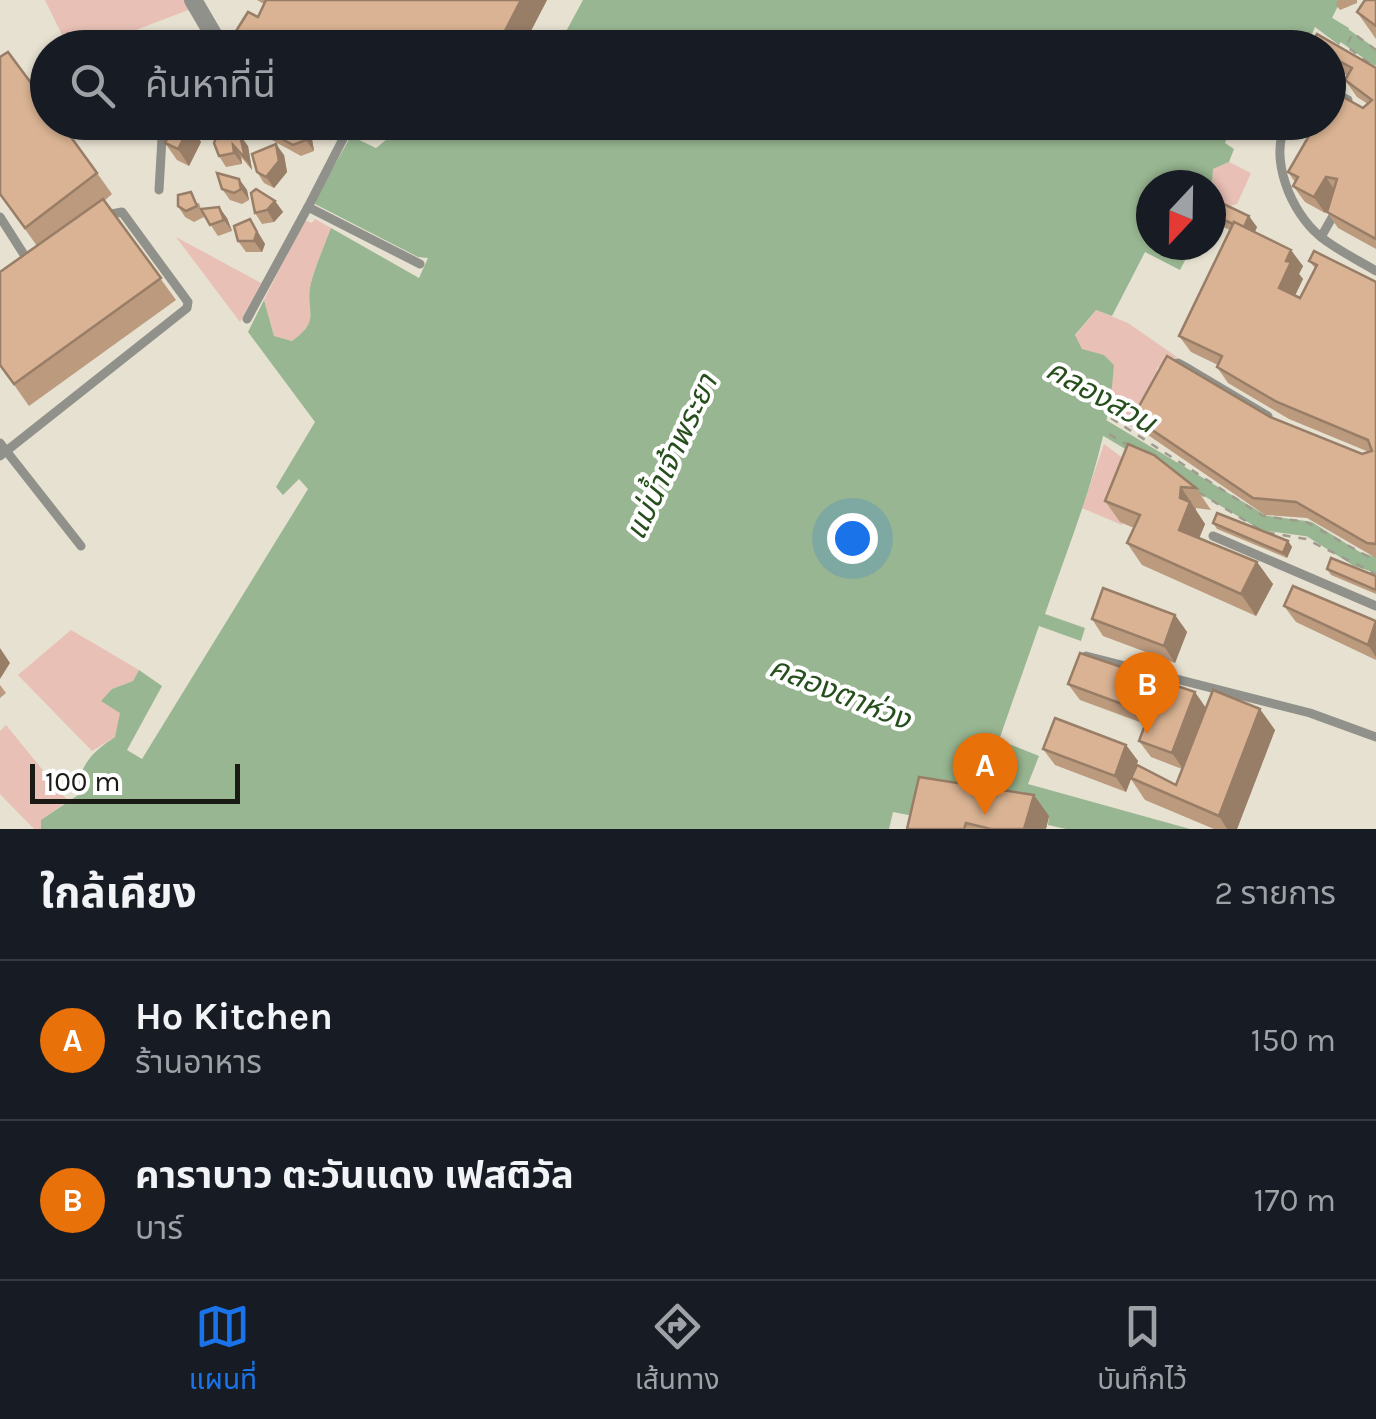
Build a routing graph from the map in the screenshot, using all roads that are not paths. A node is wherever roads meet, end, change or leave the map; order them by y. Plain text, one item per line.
1 (192, 0) edge
2 (210, 30) edge
3 (1346, 99) edge
4 (1359, 107) edge
5 (162, 140) edge
6 (342, 140) edge
7 (1282, 140) edge
8 (159, 190) dead end
9 (1342, 200) edge
10 (308, 207) junction
11 (0, 217) edge
12 (92, 226) edge
13 (1321, 237) junction
14 (48, 259) edge
15 (420, 264) dead end
16 (34, 270) junction
17 (1376, 270) edge
18 (22, 279) edge
19 (247, 319) dead end
20 (1161, 380) edge
21 (1286, 426) edge
22 (2, 450) edge
23 (1213, 536) dead end
24 (80, 546) dead end
25 (1376, 606) edge
26 (1086, 656) edge
27 (1376, 737) edge

1 - 2 street
3 - 4 lane
5 - 8 lane
6 - 10 lane
7 - 13 lane
9 - 13 lane
10 - 15 lane
10 - 19 lane
11 - 16 lane
12 - 22 lane
13 - 17 lane
14 - 16 lane
16 - 18 lane
20 - 21 lane
22 - 24 lane
23 - 25 lane
26 - 27 lane

